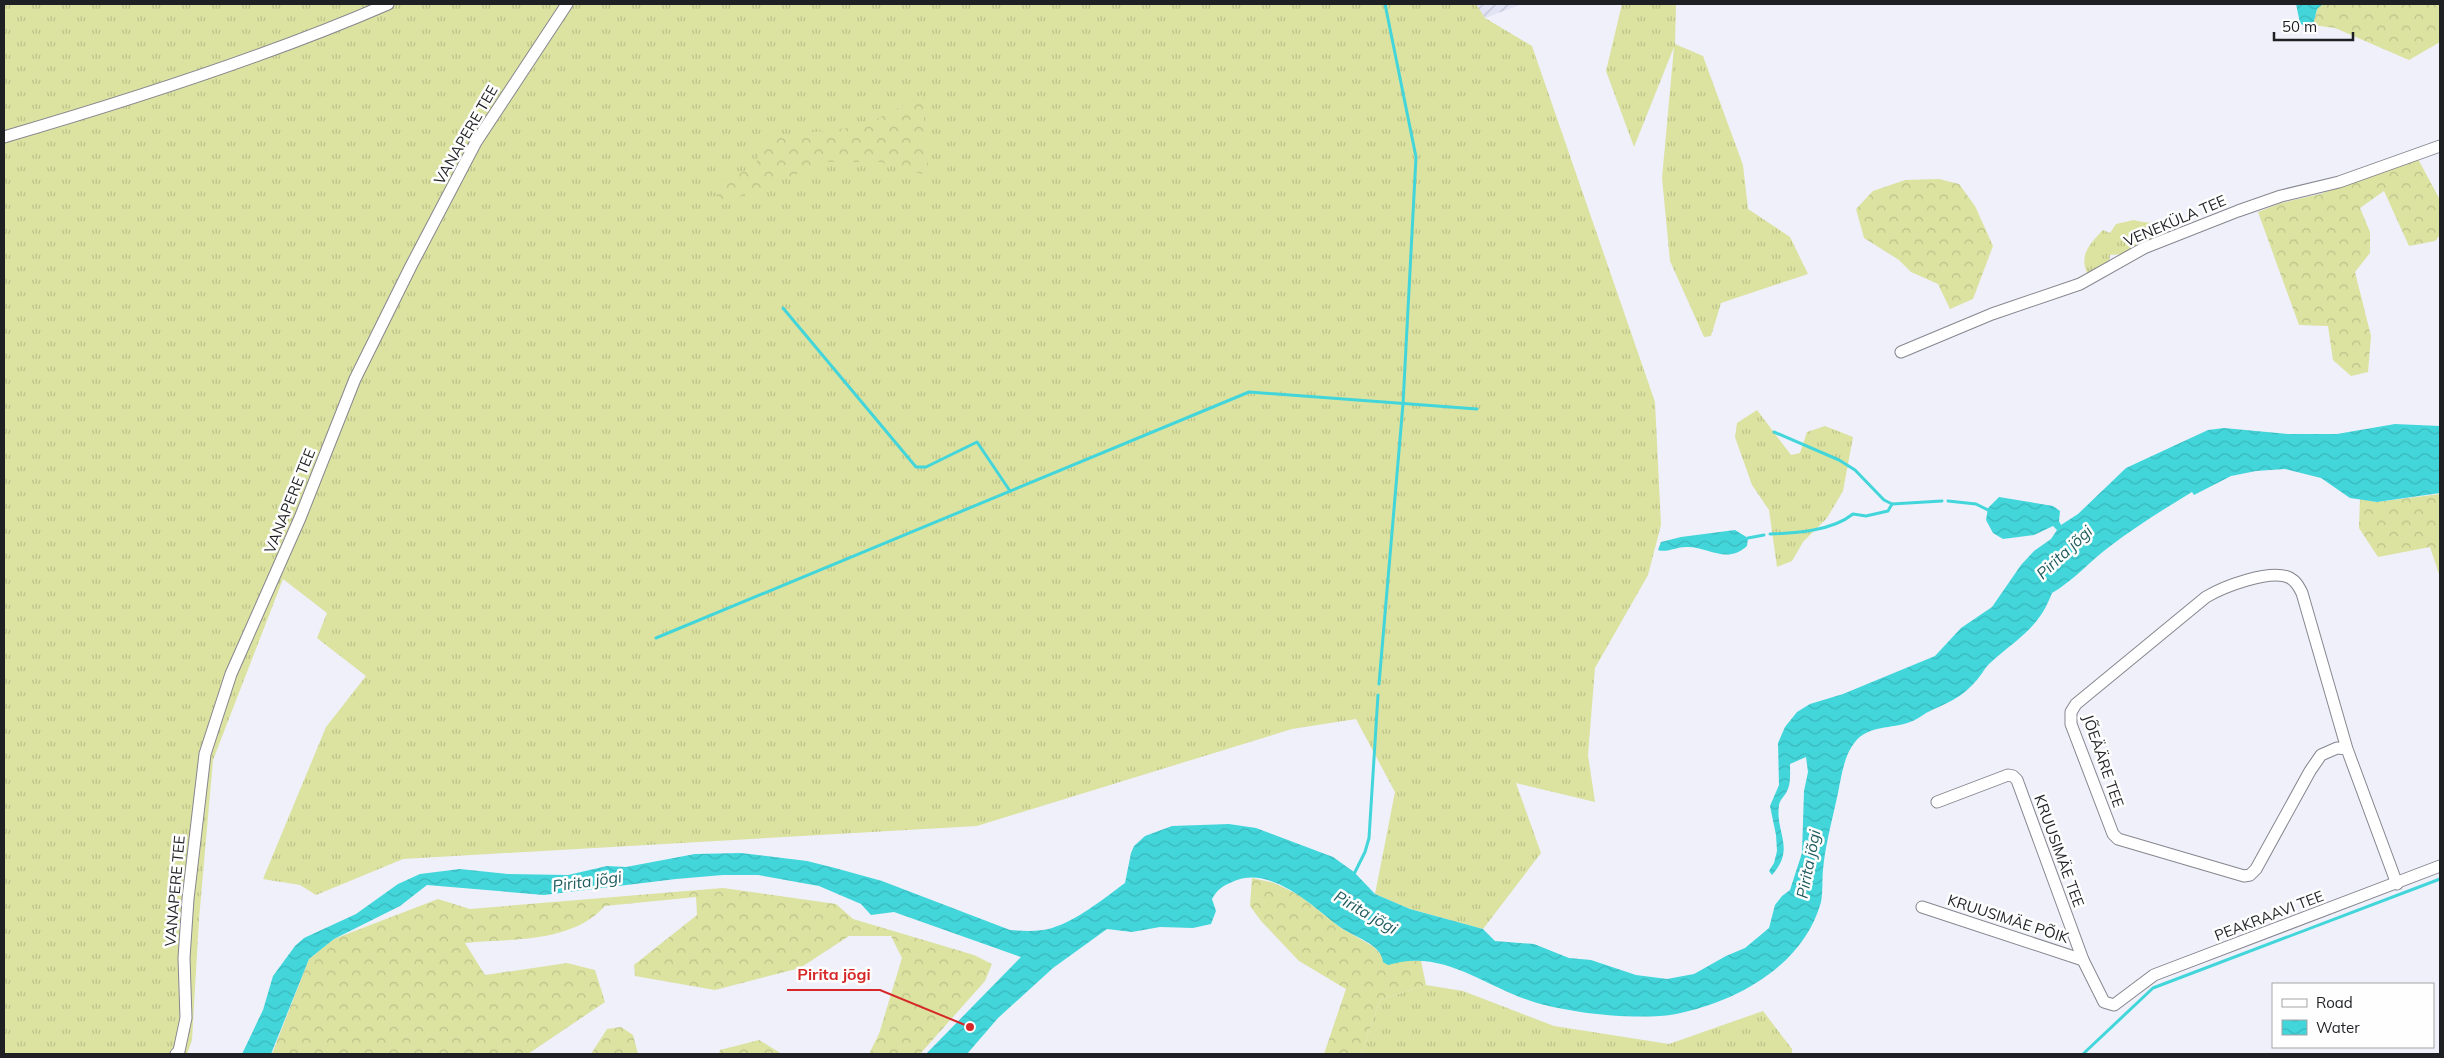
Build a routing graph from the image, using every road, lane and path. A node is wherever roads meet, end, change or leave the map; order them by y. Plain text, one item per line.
1 (388, 4) edge
2 (567, 4) edge
3 (4, 137) edge
4 (2440, 146) edge
5 (1901, 352) dead end
6 (2347, 749) junction
7 (1937, 802) dead end
8 (2440, 866) edge
9 (2396, 884) junction
10 (1922, 907) dead end
11 (2084, 960) junction
12 (2114, 1005) joint
13 (176, 1054) edge

1 - 3 street
2 - 13 street, VANAPERE TEE
4 - 5 street, VENEKÜLA TEE
6 - 6 street, JÕEÄÄRE TEE
6 - 9 street, JÕEÄÄRE TEE
7 - 11 street, KRUUSIMÄE TEE
8 - 9 street, PEAKRAAVI TEE
9 - 12 street, PEAKRAAVI TEE
10 - 11 street, KRUUSIMÄE PÕIK
11 - 12 street, KRUUSIMÄE TEE

